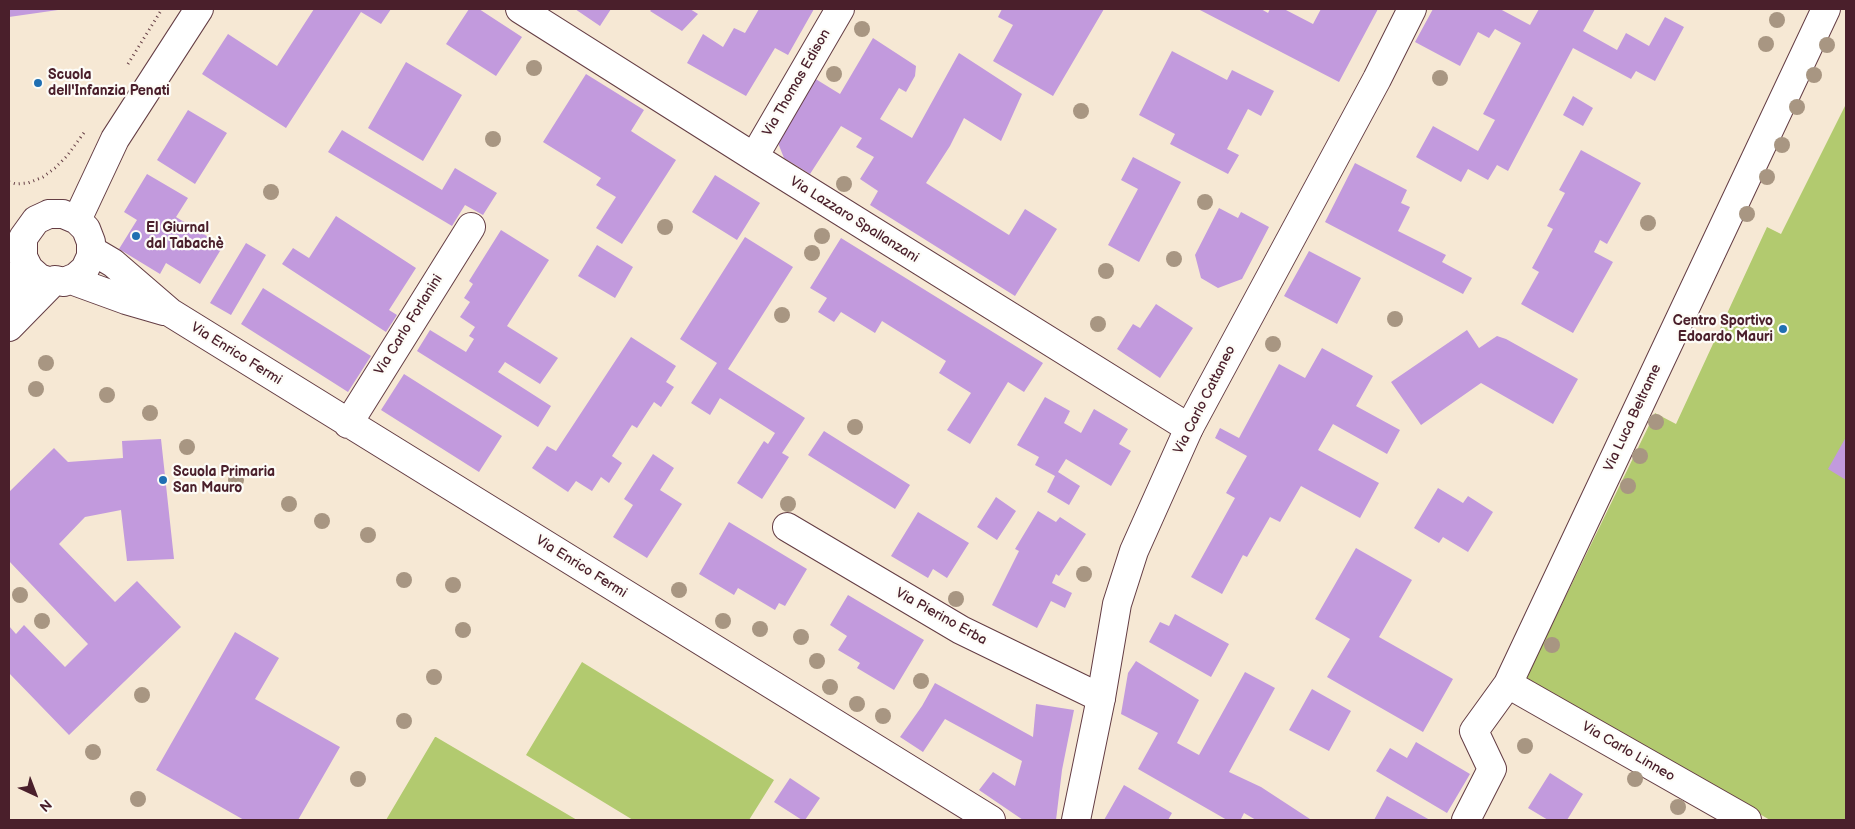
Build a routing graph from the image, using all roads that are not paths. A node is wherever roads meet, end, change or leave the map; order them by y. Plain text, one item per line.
1 (199, 9) edge
2 (520, 9) edge
3 (840, 9) edge
4 (1412, 9) edge
5 (1826, 9) edge
6 (754, 157) junction
7 (76, 220) junction
8 (471, 227) dead end
9 (19, 242) edge
10 (91, 250) junction
11 (63, 280) junction
12 (9, 308) edge
13 (171, 313) junction
14 (9, 327) edge
15 (348, 424) junction
16 (1189, 428) junction
17 (787, 527) dead end
18 (1508, 684) junction
19 (1101, 698) junction
20 (991, 820) edge
21 (1076, 820) edge
22 (1466, 820) edge
23 (1747, 820) edge

1 - 7 street
2 - 6 street, Via Lazzaro Spallanzani
3 - 6 street, Via Thomas Edison
4 - 16 street, Via Carlo Cattaneo
5 - 18 street, Via Luca Beltrame
6 - 16 street, Via Lazzaro Spallanzani
7 - 9 street
7 - 10 street
8 - 15 street, Via Carlo Forlanini
9 - 11 street
9 - 12 street
10 - 11 street
10 - 13 street, Via Enrico Fermi
11 - 13 street, Via Enrico Fermi
11 - 14 street
13 - 15 street, Via Enrico Fermi
15 - 20 street, Via Enrico Fermi
16 - 19 street, Via Carlo Cattaneo
17 - 19 street, Via Pierino Erba
18 - 22 street, Via Luca Beltrame
18 - 23 street, Via Carlo Linneo
19 - 21 street, Via Carlo Cattaneo

